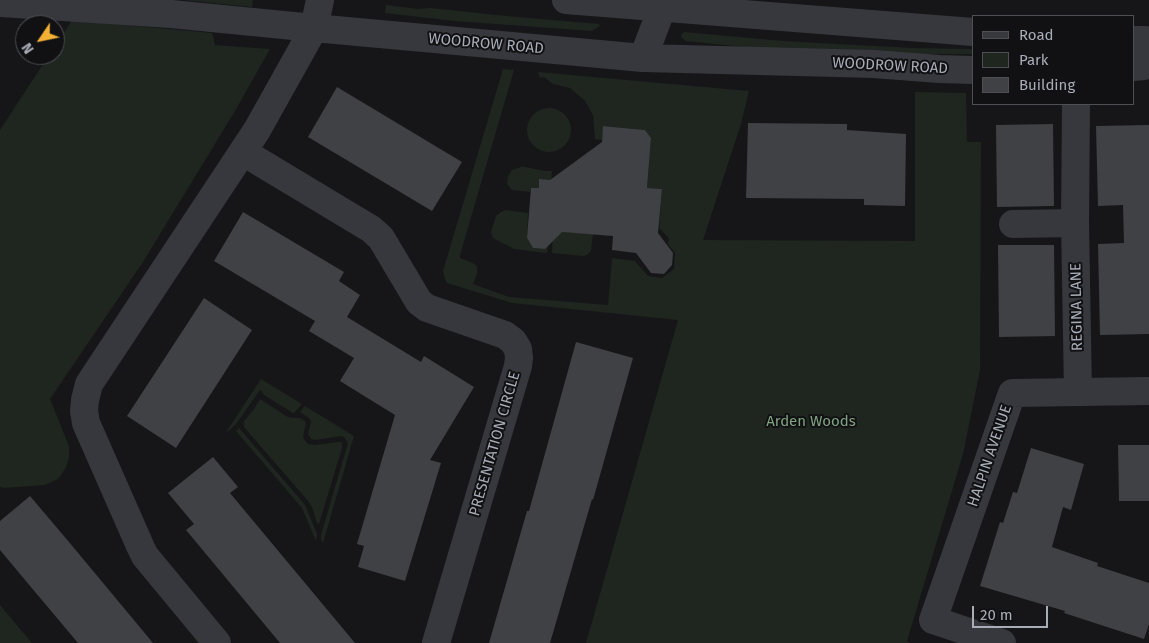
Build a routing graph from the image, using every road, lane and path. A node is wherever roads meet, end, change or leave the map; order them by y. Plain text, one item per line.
1 (320, 0) edge
2 (566, 0) edge
3 (0, 3) edge
4 (664, 4) edge
5 (314, 28) junction
6 (972, 32) edge
7 (1134, 40) edge
8 (1149, 42) edge
9 (643, 58) junction
10 (1149, 64) edge
11 (1134, 67) edge
12 (972, 70) edge
13 (1076, 105) edge
14 (243, 152) junction
15 (1075, 223) junction
16 (1014, 224) dead end
17 (1149, 391) edge
18 (1078, 392) junction
19 (217, 643) edge
20 (436, 643) edge
21 (1002, 643) edge

1 - 5 street
2 - 4 street
3 - 5 street, WOODROW ROAD
4 - 6 street
4 - 9 street
5 - 9 street, WOODROW ROAD
5 - 14 street
7 - 8 street
9 - 12 street, WOODROW ROAD
10 - 11 street
13 - 15 street, REGINA LANE
14 - 19 street
14 - 20 street, PRESENTATION CIRCLE
15 - 16 street
15 - 18 street, REGINA LANE
17 - 18 street, HALPIN AVENUE
18 - 21 street, HALPIN AVENUE

